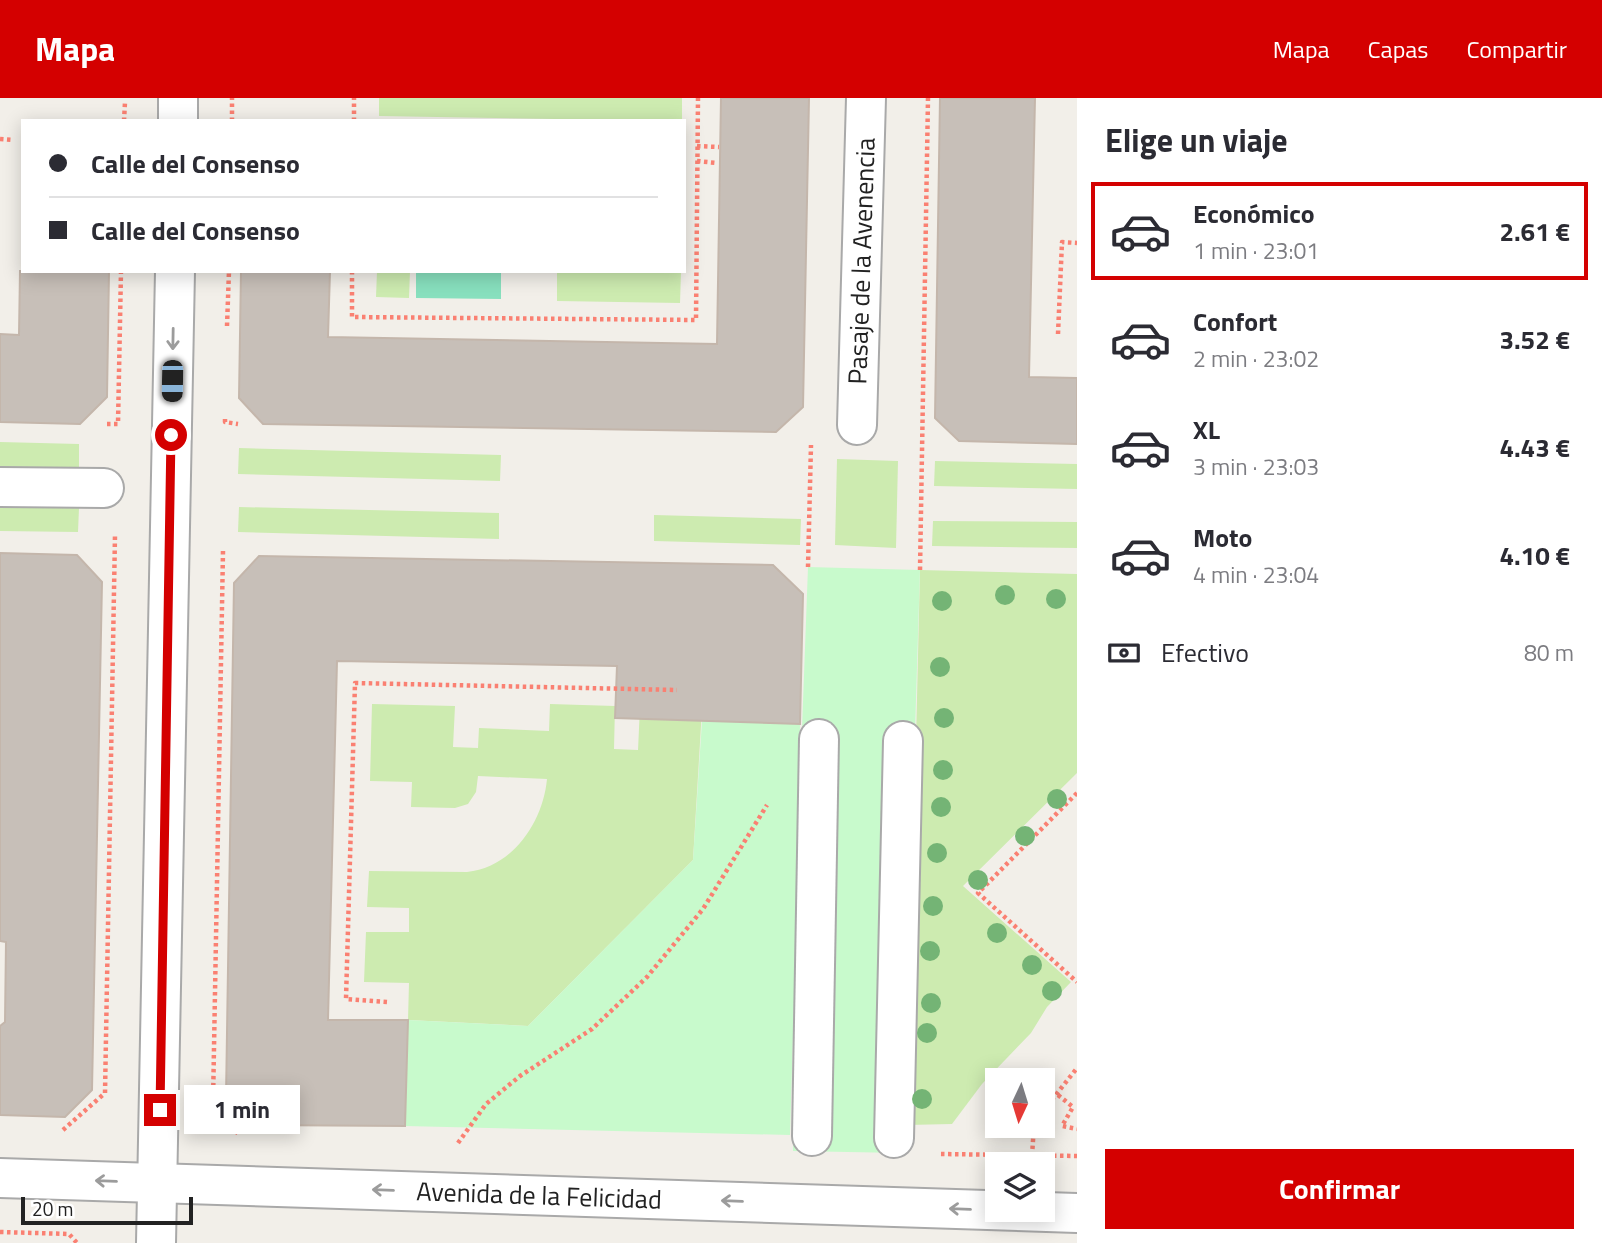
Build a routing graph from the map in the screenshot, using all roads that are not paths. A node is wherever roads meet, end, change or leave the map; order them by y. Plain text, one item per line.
1 (178, 98) edge
2 (866, 98) edge
3 (178, 119) edge
4 (175, 273) edge
5 (857, 425) dead end
6 (0, 487) edge
7 (104, 488) dead end
8 (819, 739) dead end
9 (903, 741) dead end
10 (812, 1136) dead end
11 (894, 1138) dead end
12 (0, 1178) edge
13 (159, 1182) junction
14 (1077, 1213) edge
15 (156, 1243) edge

1 - 3 street
2 - 5 street, Pasaje de la Avenencia
4 -> 13 street
6 - 7 street
8 - 10 street
9 - 11 street
13 -> 12 street, Avenida de la Felicidad
14 -> 13 street, Avenida de la Felicidad
13 - 15 street

